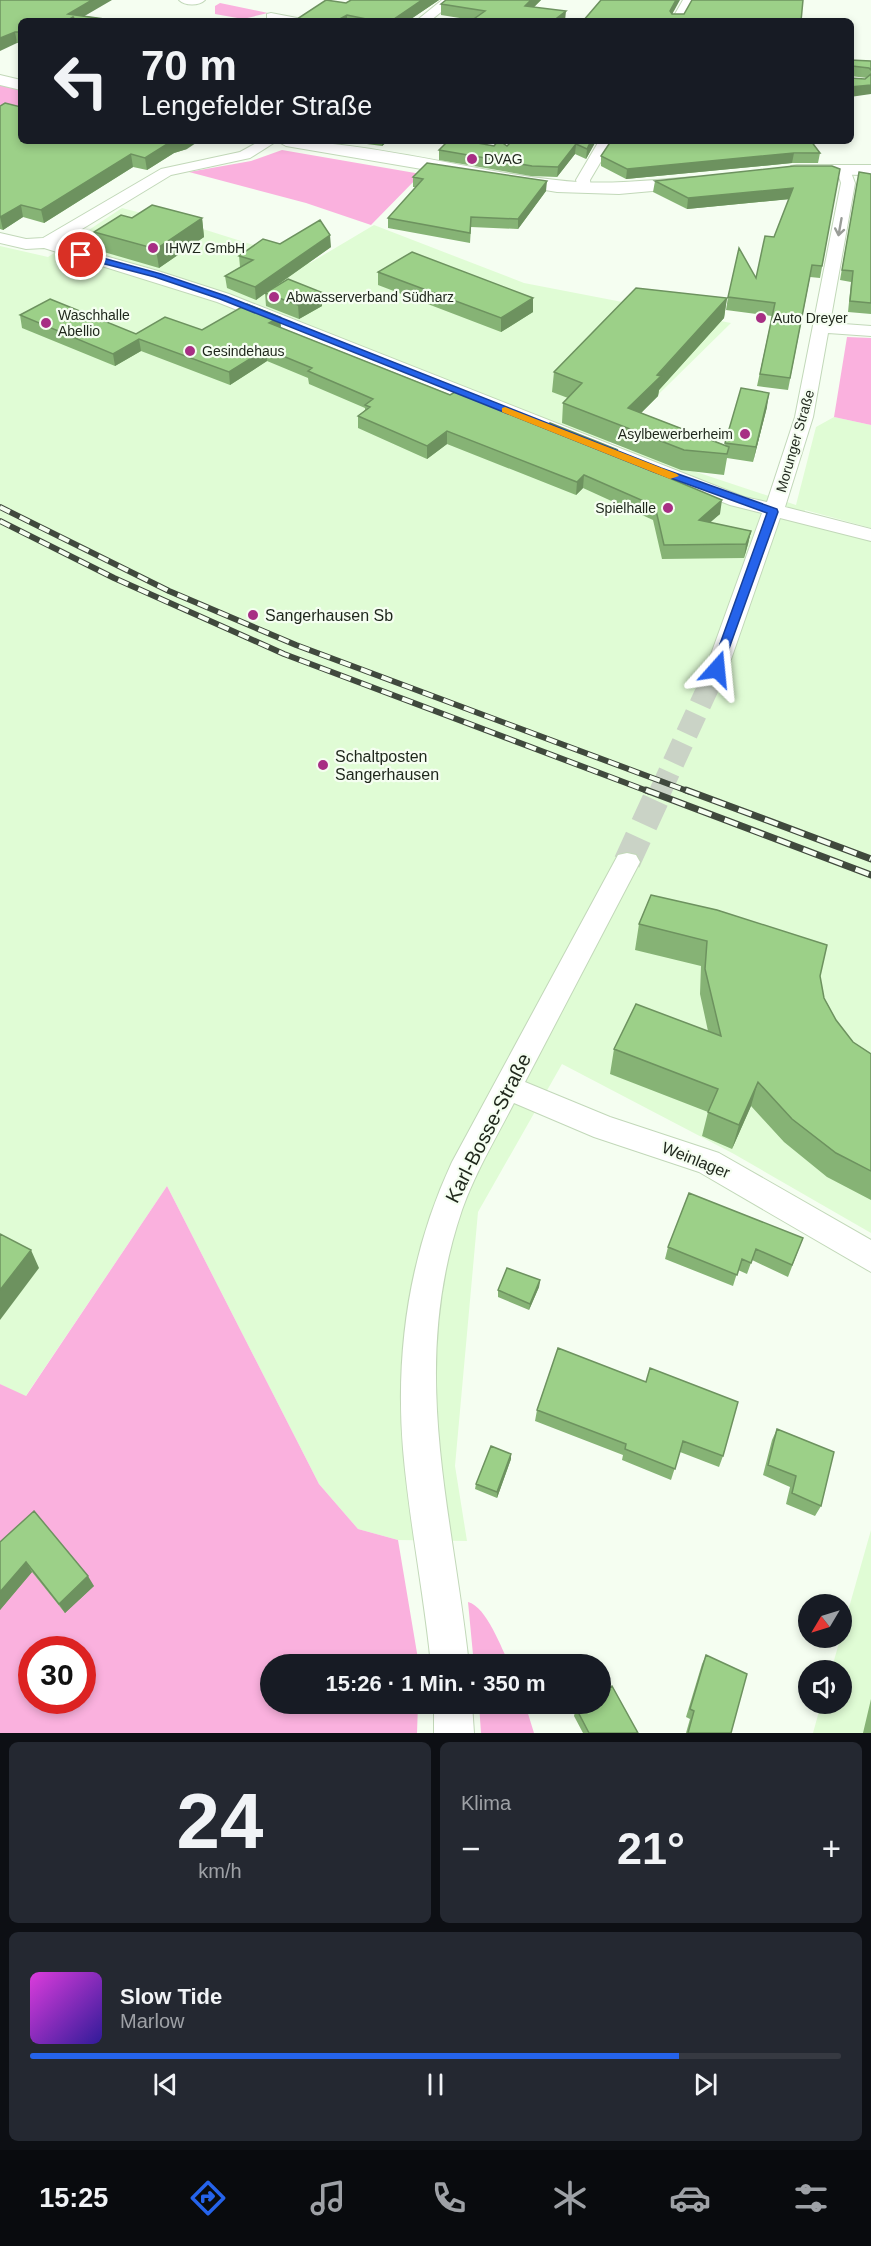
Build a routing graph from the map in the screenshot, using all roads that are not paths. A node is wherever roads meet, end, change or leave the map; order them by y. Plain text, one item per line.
1 (185, 0) edge
2 (198, 0) edge
3 (450, 0) edge
4 (689, 0) edge
5 (271, 17) dead end
6 (276, 18) edge
7 (426, 18) edge
8 (679, 18) edge
9 (0, 80) edge
10 (18, 84) edge
11 (265, 144) edge
12 (304, 144) edge
13 (604, 144) edge
14 (844, 170) junction
15 (871, 170) edge
16 (775, 172) edge
17 (719, 179) edge
18 (584, 188) junction
19 (0, 238) edge
20 (47, 243) junction
21 (822, 327) junction
22 (871, 331) edge
23 (773, 512) junction
24 (871, 535) edge
25 (717, 669) tunnel mouth
26 (627, 862) tunnel mouth
27 (508, 1088) junction
28 (871, 1257) edge
29 (448, 1654) edge
30 (453, 1714) edge
31 (454, 1733) edge

1 - 2 street
3 - 7 street
4 - 8 street
5 - 6 street
9 - 10 street
11 - 20 street
12 - 18 street
13 - 18 street
14 - 15 street
14 - 16 street
14 -> 21 street, Morunger Straße
17 - 18 street
19 - 20 street
20 - 23 street
21 - 22 street
21 - 23 street, Morunger Straße
23 - 24 street
23 - 25 street, Morunger Straße
26 - 27 street, Karl-Bosse-Straße
27 - 28 street, Weinlager
27 - 29 street, Karl-Bosse-Straße
30 - 31 street

